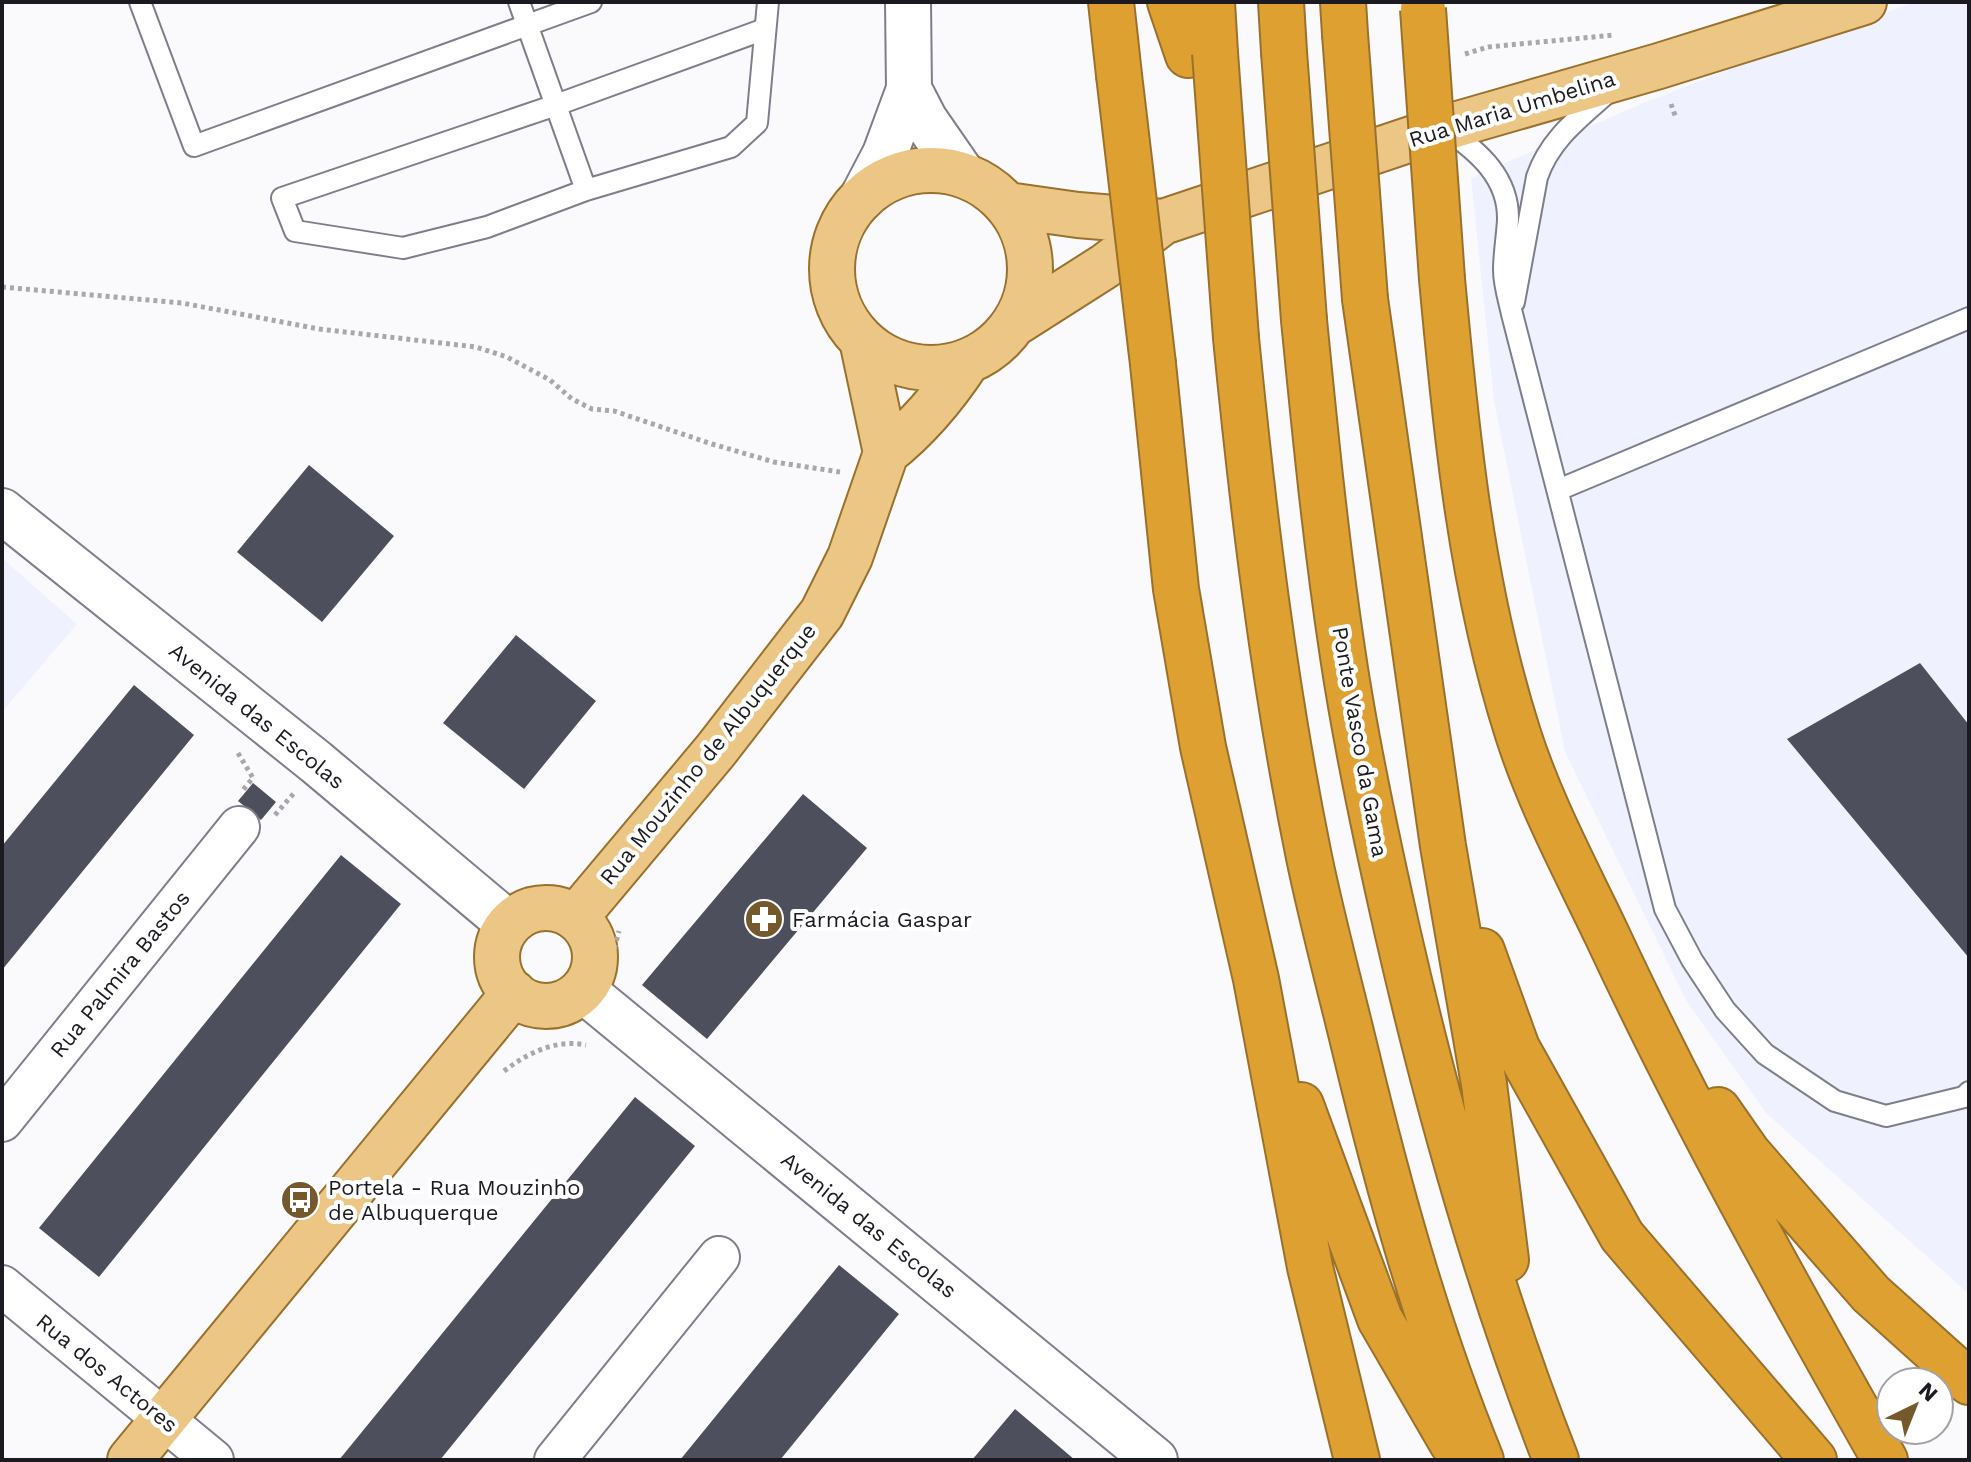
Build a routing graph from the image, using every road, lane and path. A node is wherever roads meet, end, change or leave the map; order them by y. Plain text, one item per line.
1 (140, 2) edge
2 (519, 2) edge
3 (591, 2) edge
4 (768, 2) edge
5 (908, 2) edge
6 (1111, 2) edge
7 (1170, 2) edge
8 (1212, 2) edge
9 (1281, 2) edge
10 (1864, 2) edge
11 (1423, 5) edge
12 (1344, 18) edge
13 (527, 25) junction
14 (765, 29) junction
15 (1202, 54) junction
16 (1628, 75) junction
17 (909, 89) junction
18 (556, 105) junction
19 (1444, 128) junction
20 (963, 175) junction
21 (586, 190) junction
22 (862, 198) junction
23 (1007, 205) junction
24 (1163, 222) junction
25 (2, 287) edge
26 (1512, 314) junction
27 (1969, 318) edge
28 (1014, 324) junction
29 (862, 340) junction
30 (967, 362) junction
31 (886, 453) junction
32 (844, 473) dead end
33 (1558, 490) junction
34 (2, 511) edge
35 (232, 744) dead end
36 (307, 775) junction
37 (248, 816) junction
38 (1443, 846) junction
39 (576, 917) junction
40 (509, 924) junction
41 (1256, 979) junction
42 (1631, 987) junction
43 (583, 990) junction
44 (514, 993) junction
45 (1969, 1092) edge
46 (2, 1121) edge
47 (719, 1257) dead end
48 (2, 1286) edge
49 (1519, 1365) junction
50 (1969, 1382) edge
51 (164, 1419) junction
52 (130, 1460) edge
53 (213, 1460) edge
54 (555, 1460) edge
55 (1155, 1460) edge
56 (1357, 1460) edge
57 (1461, 1460) edge
58 (1481, 1460) edge
59 (1556, 1460) edge
60 (1814, 1460) edge
61 (1885, 1460) edge

1 - 13 lane
2 - 13 lane
3 - 13 lane
4 - 14 lane
5 - 17 street
6 - 41 highway, bridge
7 - 15 highway
8 - 15 highway
9 - 49 highway, Ponte Vasco da Gama, bridge
10 - 16 main road, Rua Maria Umbelina
11 - 42 highway, bridge
12 - 38 highway, bridge
13 - 18 lane
14 - 18 lane
14 - 21 lane
15 - 58 highway, bridge
16 - 19 main road, Rua Maria Umbelina
16 - 26 lane
17 - 20 street
17 - 22 street
18 - 21 lane
18 - 21 lane
19 - 24 main road, Rua Maria Umbelina
19 - 26 lane
20 - 22 main road
20 - 23 main road
22 - 29 main road
23 - 24 main road, Rua Maria Umbelina
23 - 28 main road
24 - 28 main road, Rua Maria Umbelina
25 - 32 path
26 - 33 lane
27 - 33 lane
28 - 30 main road
29 - 30 main road
29 - 31 main road
30 - 31 main road
31 - 39 main road, Rua Mouzinho de Albuquerque
33 - 45 lane
34 - 36 street, Avenida das Escolas
35 - 37 path
36 - 37 path
36 - 40 street, Avenida das Escolas
37 - 46 street, Rua Palmira Bastos
38 - 49 highway
38 - 60 highway
39 - 40 main road
39 - 43 main road
40 - 44 main road
41 - 56 highway
41 - 57 highway
42 - 50 highway
42 - 61 highway
43 - 44 main road
43 - 55 street, Avenida das Escolas
44 - 51 main road
47 - 54 street
48 - 51 street, Rua dos Actores
49 - 59 highway, Ponte Vasco da Gama
51 - 52 main road
51 - 53 street, Rua dos Actores

